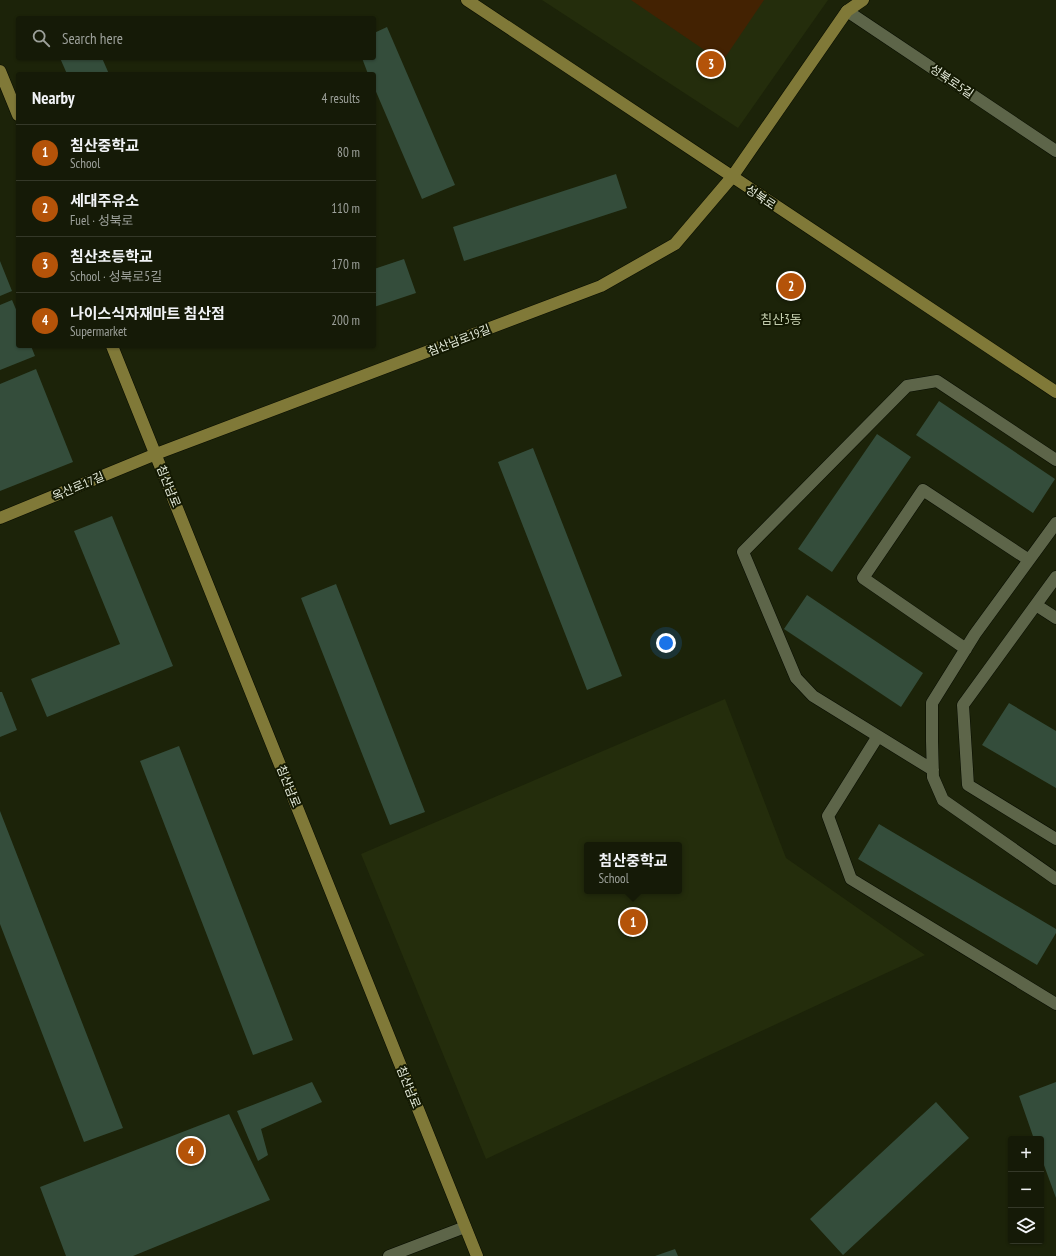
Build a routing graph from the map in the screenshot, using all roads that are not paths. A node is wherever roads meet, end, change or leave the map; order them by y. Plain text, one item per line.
1 (467, 0) edge
2 (863, 0) edge
3 (847, 11) junction
4 (0, 71) edge
5 (16, 110) edge
6 (1056, 151) edge
7 (732, 177) junction
8 (113, 348) edge
9 (1056, 392) edge
10 (156, 454) junction
11 (1056, 460) edge
12 (0, 518) edge
13 (1056, 522) edge
14 (1029, 560) junction
15 (1056, 577) edge
16 (1036, 605) junction
17 (1056, 618) edge
18 (966, 649) junction
19 (878, 736) junction
20 (933, 770) junction
21 (1056, 839) edge
22 (1056, 878) edge
23 (1056, 1004) edge
24 (465, 1227) junction
25 (389, 1256) edge
26 (477, 1256) edge

1 - 7 main road, 성북로
2 - 3 main road
3 - 6 street, 성북로5길
3 - 7 main road
4 - 5 main road
7 - 9 main road, 성북로
7 - 10 main road, 침산남로19길
8 - 10 main road, 침산남로
10 - 12 main road, 옥산로17길
10 - 24 main road, 침산남로
11 - 19 street
13 - 14 street
14 - 18 street
14 - 18 street
15 - 16 street
16 - 17 street
16 - 21 street
18 - 20 street
19 - 20 street
19 - 23 street
20 - 22 street
24 - 25 street
24 - 26 main road, 침산남로

